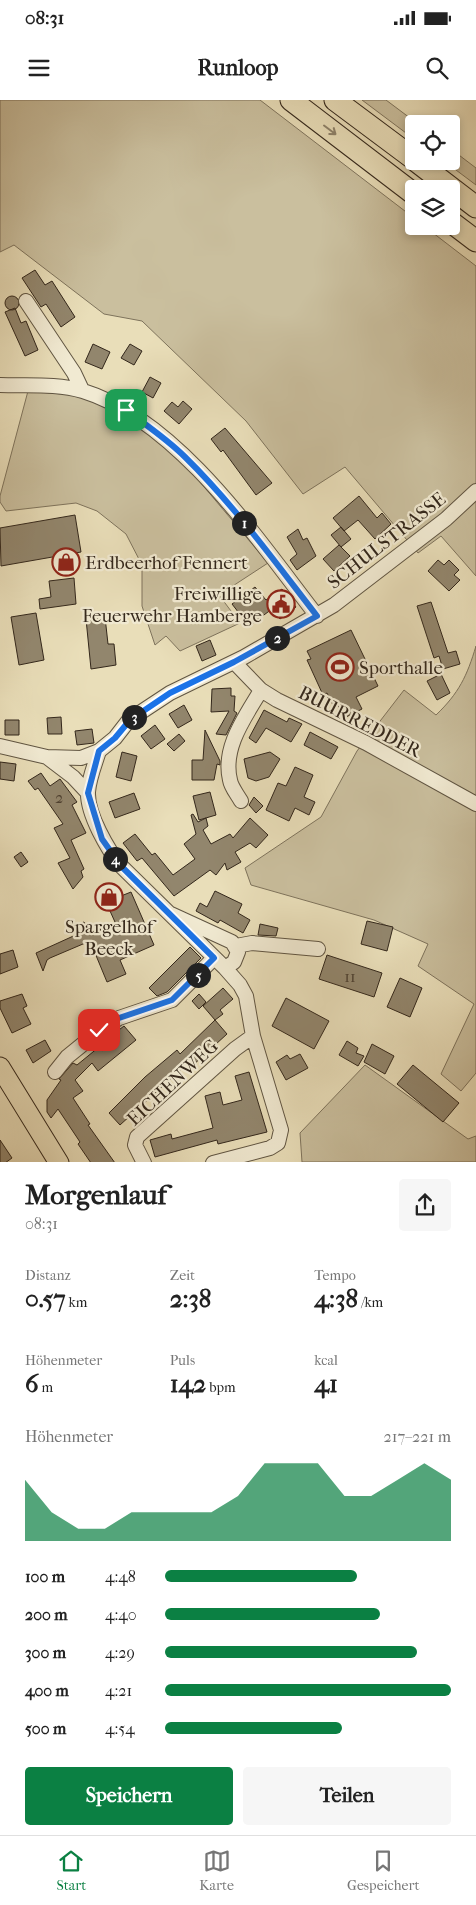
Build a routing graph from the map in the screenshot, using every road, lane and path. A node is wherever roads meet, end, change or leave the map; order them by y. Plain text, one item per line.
1 (291, 100) edge
2 (335, 100) edge
3 (405, 152) edge
4 (428, 170) edge
5 (405, 187) edge
6 (476, 206) edge
7 (460, 229) edge
8 (476, 241) edge
9 (26, 301) dead end
10 (0, 385) edge
11 (82, 390) junction
12 (476, 491) edge
13 (317, 616) junction
14 (234, 662) junction
15 (261, 690) junction
16 (0, 746) edge
17 (99, 751) junction
18 (47, 757) junction
19 (88, 793) junction
20 (241, 801) dead end
21 (476, 804) edge
22 (170, 914) junction
23 (236, 946) junction
24 (318, 949) dead end
25 (214, 958) junction
26 (225, 968) junction
27 (253, 1036) junction
28 (0, 1067) edge
29 (55, 1072) dead end
30 (59, 1162) edge
31 (144, 1162) edge
32 (213, 1162) edge

1 -> 5 highway
2 - 3 highway
4 - 6 highway
7 - 8 highway
9 - 11 street
10 - 11 street
11 - 13 street
12 - 13 street, SCHULSTRASSE
13 - 14 street, SCHULSTRASSE
14 - 15 street, BUURREDDER
14 - 17 street, SCHULSTRASSE
15 - 20 street
15 - 21 street, BUURREDDER
16 - 18 street, SCHULSTRASSE
17 - 18 street, SCHULSTRASSE
17 - 19 street
18 - 19 street
19 - 22 street
22 - 23 street
22 - 25 street
23 - 24 street
23 - 26 street
25 - 26 street
25 - 29 street
26 - 27 street
27 - 31 street, EICHENWEG
27 - 32 street
28 - 30 main road

